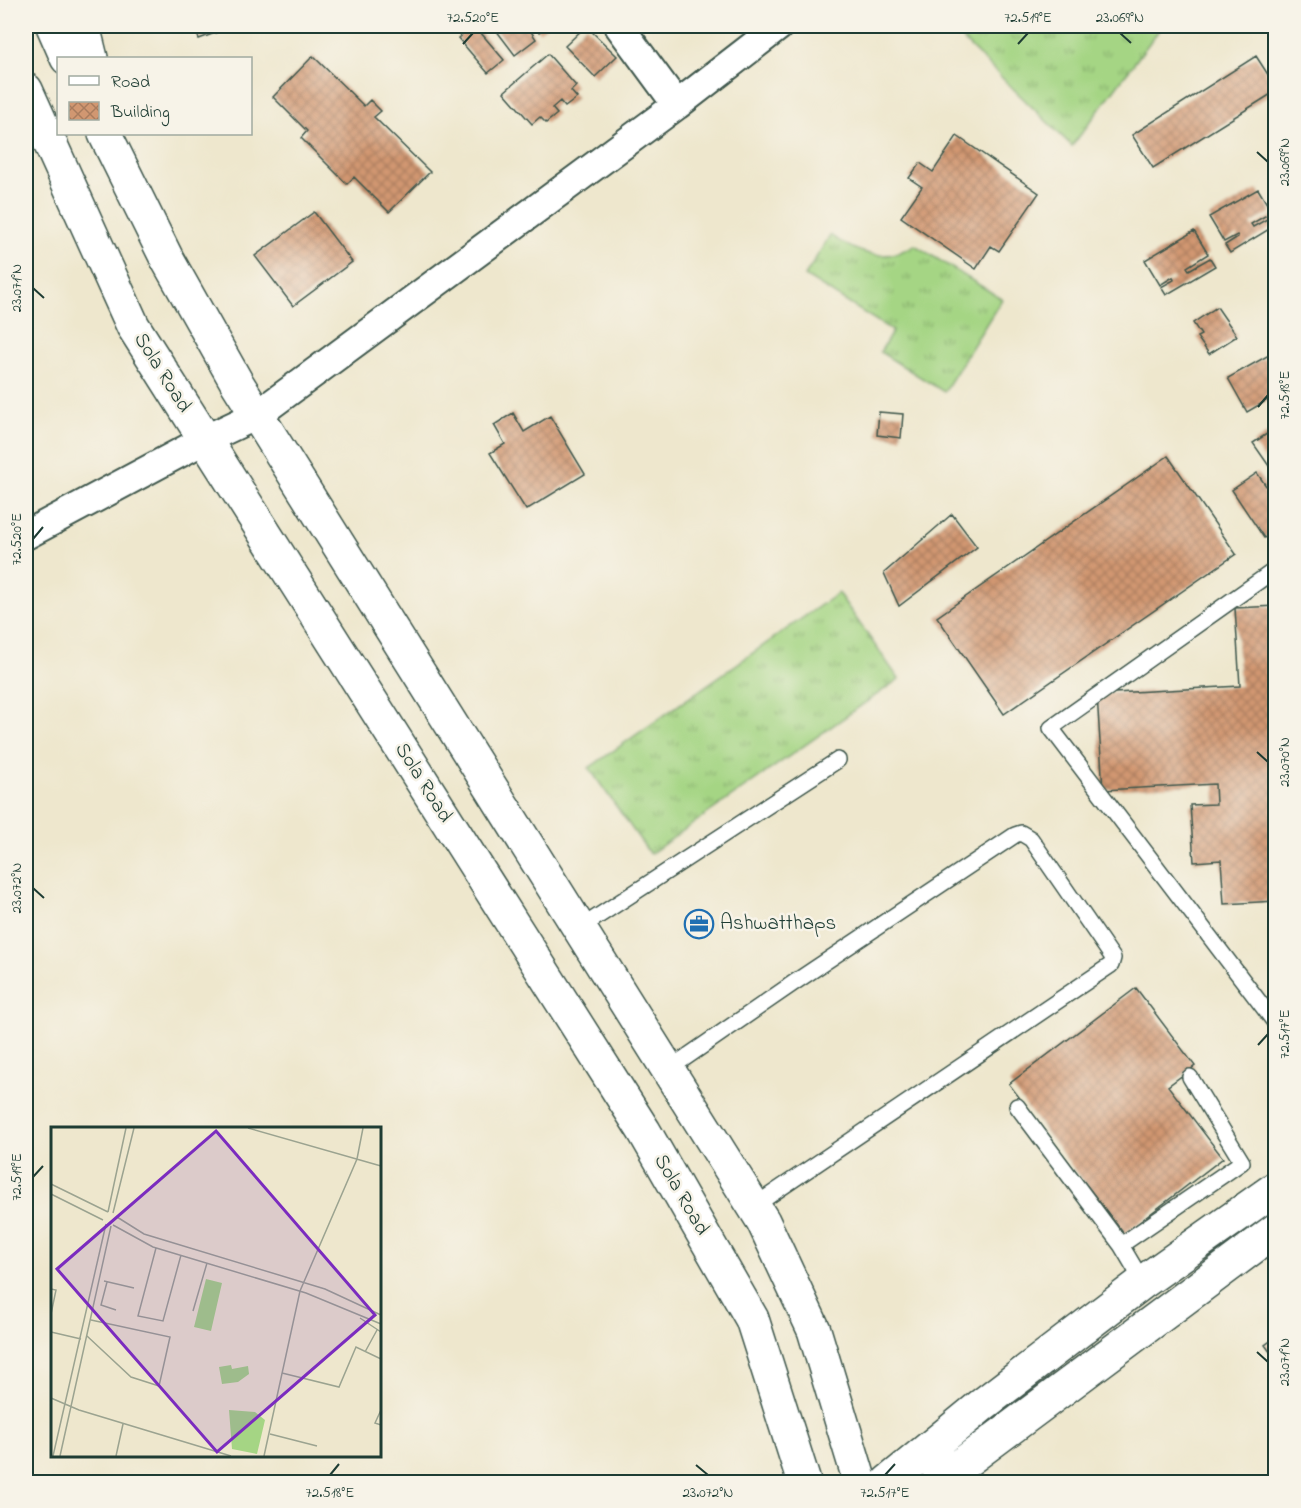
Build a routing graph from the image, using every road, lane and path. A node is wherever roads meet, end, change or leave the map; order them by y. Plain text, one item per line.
1 (53, 26) edge
2 (83, 26) edge
3 (620, 26) edge
4 (779, 26) edge
5 (67, 57) edge
6 (91, 57) edge
7 (26, 90) edge
8 (677, 105) junction
9 (108, 138) edge
10 (257, 415) junction
11 (204, 440) junction
12 (26, 535) edge
13 (1275, 569) edge
14 (838, 760) dead end
15 (580, 928) junction
16 (1275, 1024) edge
17 (669, 1069) junction
18 (1190, 1077) dead end
19 (1017, 1106) dead end
20 (1275, 1188) edge
21 (754, 1206) junction
22 (1275, 1230) edge
23 (1121, 1245) junction
24 (1143, 1282) junction
25 (804, 1482) edge
26 (860, 1482) edge
27 (888, 1482) edge
28 (938, 1482) edge

1 - 5 main road
2 - 6 main road
3 - 8 street
4 - 8 street
7 - 11 main road, Sola Road
8 - 10 street
9 - 10 main road
10 - 11 street
10 - 15 main road
11 - 12 street
11 - 25 main road, Sola Road
13 - 16 lane
14 - 15 lane
15 - 17 main road
17 - 21 main road
17 - 21 lane
18 - 23 lane
19 - 23 lane
20 - 24 main road
21 - 26 main road
22 - 28 main road
23 - 24 lane
24 - 27 main road

